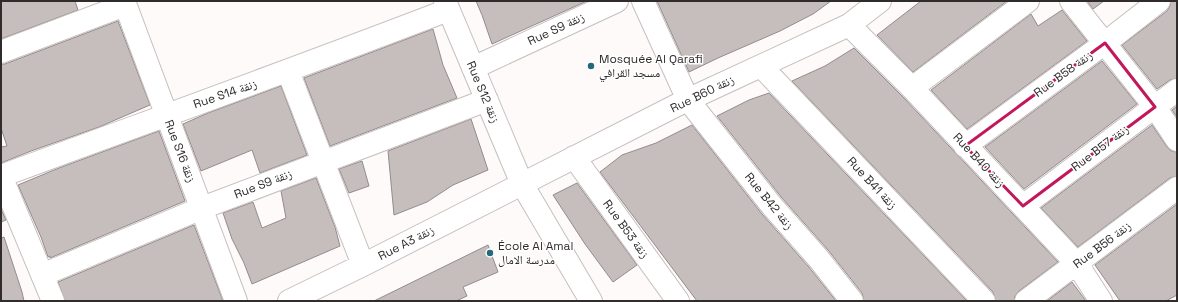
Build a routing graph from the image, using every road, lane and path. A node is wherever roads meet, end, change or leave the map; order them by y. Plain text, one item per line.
1 (617, 1) edge
2 (643, 1) edge
3 (880, 1) edge
4 (1028, 1) edge
5 (1071, 1) edge
6 (1159, 1) edge
7 (124, 3) edge
8 (446, 6) edge
9 (849, 25) junction
10 (1105, 43) junction
11 (1, 52) edge
12 (761, 66) junction
13 (473, 68) junction
14 (288, 71) junction
15 (912, 88) junction
16 (1177, 90) edge
17 (487, 100) junction
18 (688, 100) junction
19 (1155, 107) junction
20 (166, 115) junction
21 (1177, 140) edge
22 (965, 146) junction
23 (574, 157) junction
24 (323, 162) junction
25 (1, 176) edge
26 (522, 184) junction
27 (1177, 188) edge
28 (1023, 206) junction
29 (202, 208) junction
30 (1076, 264) junction
31 (363, 265) junction
32 (42, 275) junction
33 (53, 301) edge
34 (236, 301) edge
35 (288, 301) edge
36 (591, 301) edge
37 (678, 301) edge
38 (852, 301) edge
39 (984, 301) edge
40 (1026, 301) edge
41 (1101, 301) edge

1 - 13 street, Rue S9 زنقة
2 - 18 street, Rue B42 زنقة
3 - 9 street, Rue B60 زنقة
4 - 15 street
5 - 10 street
6 - 10 street, Rue B58 زنقة
7 - 11 street
7 - 20 street, Rue S16 زنقة
8 - 13 street, Rue S12 زنقة
8 - 14 street, Rue S14 زنقة
9 - 12 street, Rue B60 زنقة
9 - 15 street, Rue B40 زنقة
10 - 19 street
10 - 22 street, Rue B58 زنقة
12 - 18 street, Rue B60 زنقة
12 - 39 street, Rue B41 زنقة
13 - 17 street, Rue S12 زنقة
14 - 20 street, Rue S14 زنقة
14 - 24 street
15 - 22 street, Rue B40 زنقة
16 - 19 street, Rue B57 زنقة
17 - 24 street, Rue S9 زنقة
17 - 26 street, Rue S12 زنقة
18 - 23 street, Rue B60 زنقة
18 - 38 street, Rue B42 زنقة
19 - 21 street
19 - 28 street, Rue B57 زنقة
20 - 25 street, Rue S14 زنقة
20 - 29 street, Rue S16 زنقة
22 - 28 street, Rue B40 زنقة
23 - 26 street, Rue B60 زنقة
23 - 37 street, Rue B53 زنقة
24 - 29 street, Rue S9 زنقة
24 - 31 street
25 - 32 street
26 - 31 street, Rue A3 زنقة
26 - 36 street, Rue S12 زنقة
27 - 30 street, Rue B56 زنقة
28 - 30 street, Rue B40 زنقة
29 - 32 street, Rue S9 زنقة
29 - 34 street, Rue S16 زنقة
30 - 40 street, Rue B56 زنقة
30 - 41 street, Rue B40 زنقة
31 - 35 street, Rue A3 زنقة
32 - 33 street

